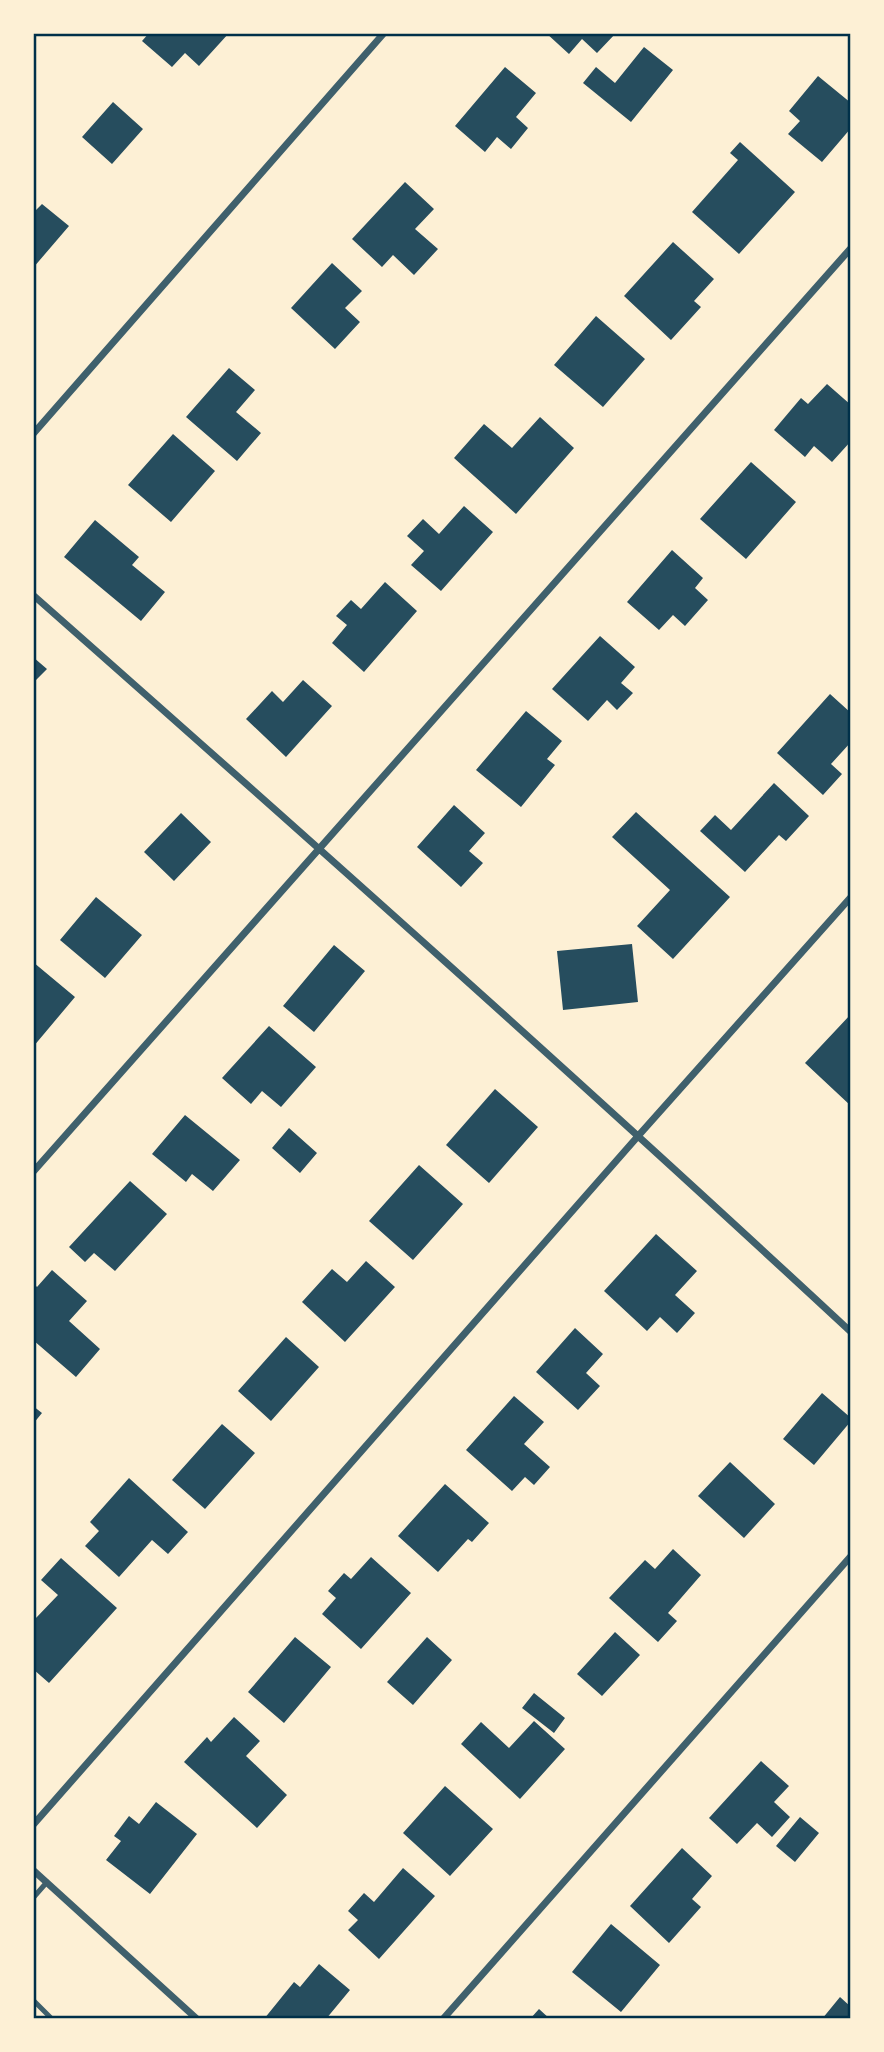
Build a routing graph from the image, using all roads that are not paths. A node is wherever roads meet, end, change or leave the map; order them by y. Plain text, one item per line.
1 (384, 33) edge
2 (851, 248) edge
3 (33, 434) edge
4 (33, 595) edge
5 (320, 848) junction
6 (851, 897) edge
7 (639, 1135) junction
8 (33, 1172) edge
9 (851, 1332) edge
10 (851, 1556) edge
11 (33, 1825) edge
12 (33, 1870) edge
13 (47, 1882) junction
14 (33, 1898) edge
15 (33, 2000) edge
16 (52, 2019) edge
17 (197, 2019) edge
18 (443, 2019) edge

1 - 3 street
2 - 5 street
4 - 5 street
5 - 7 street
5 - 8 street
6 - 7 street
7 - 9 street
7 - 11 street
10 - 18 street
12 - 13 street
13 - 14 lane
13 - 17 street
15 - 16 lane

